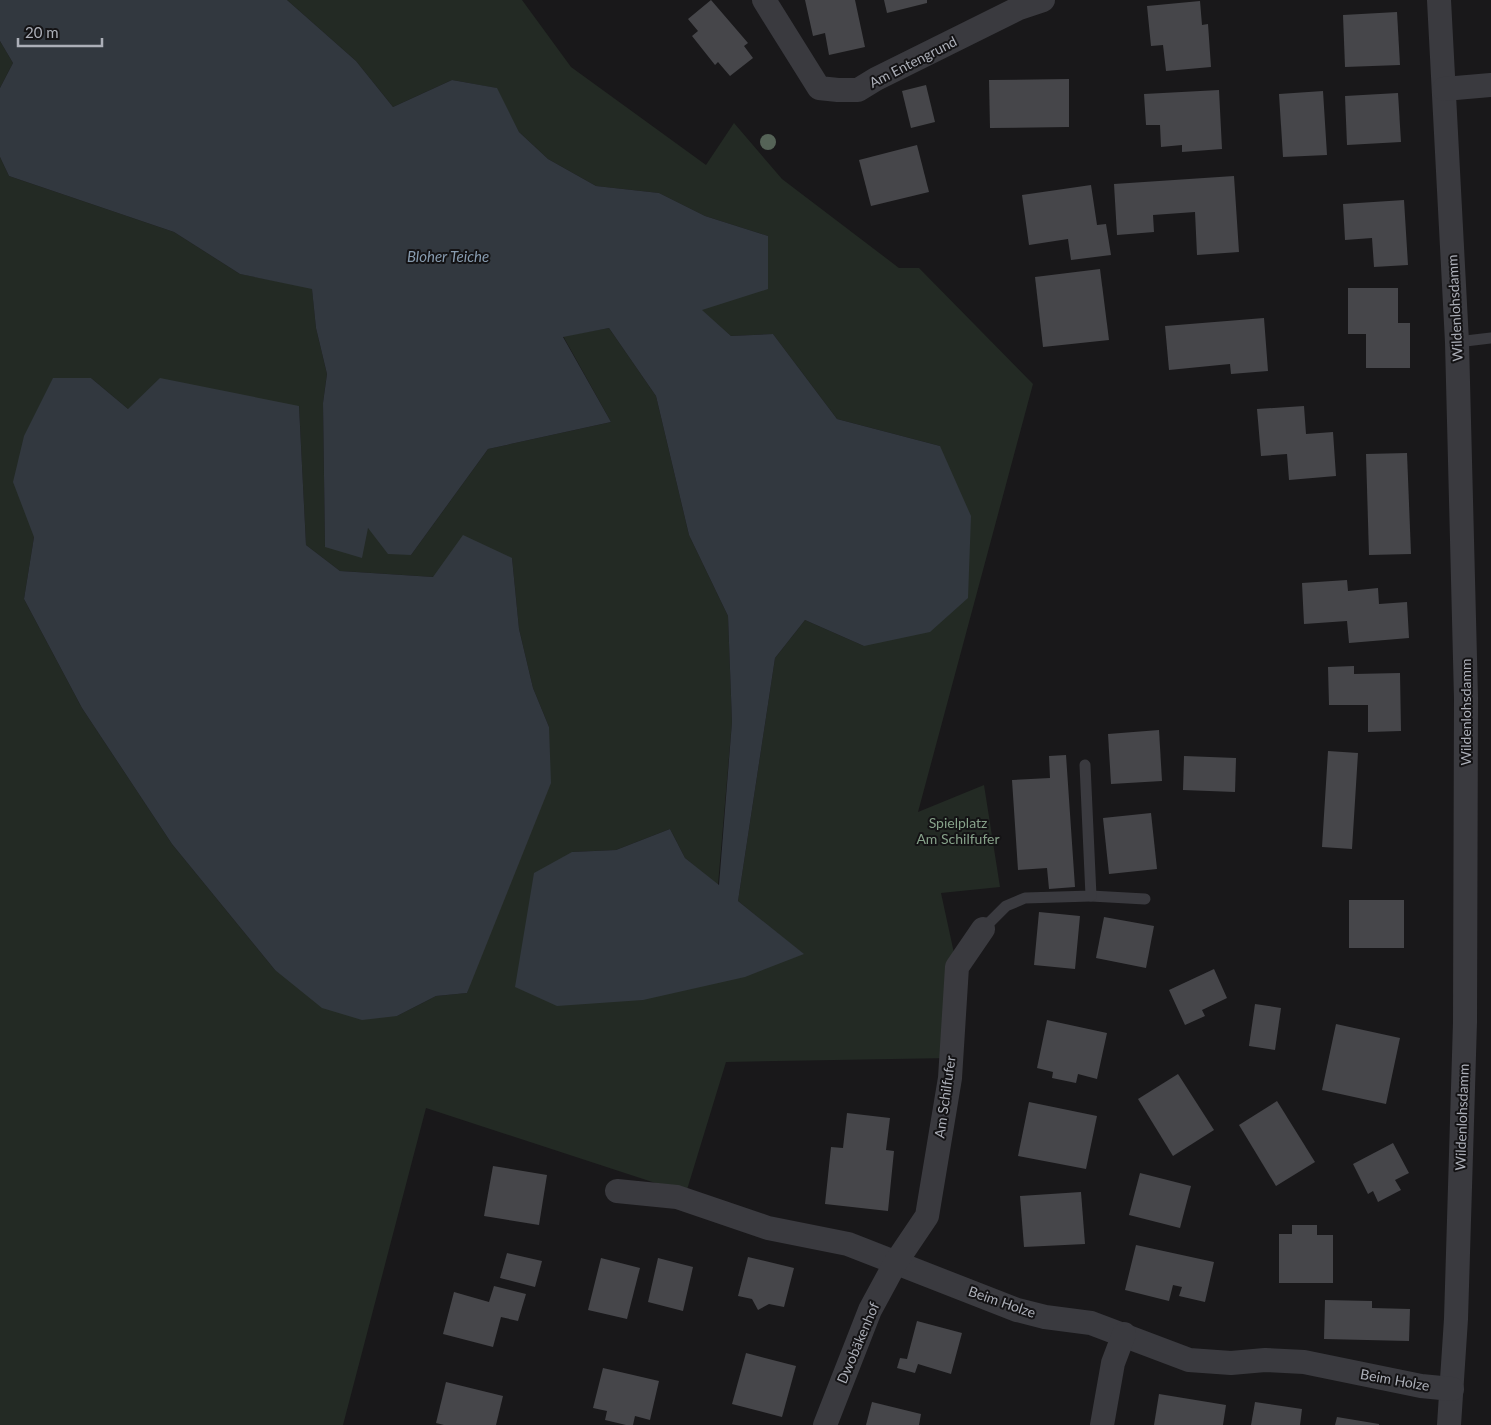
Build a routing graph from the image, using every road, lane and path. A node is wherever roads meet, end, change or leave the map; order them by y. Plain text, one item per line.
1 (764, 0) edge
2 (1043, 0) edge
3 (1439, 0) edge
4 (1491, 85) edge
5 (1444, 89) junction
6 (1491, 338) edge
7 (1456, 342) junction
8 (1085, 765) dead end
9 (1091, 896) junction
10 (1145, 899) dead end
11 (983, 929) joint
12 (617, 1191) dead end
13 (896, 1262) junction
14 (1124, 1334) junction
15 (1452, 1389) junction
16 (825, 1425) edge
17 (1102, 1425) edge
18 (1449, 1425) edge

1 - 2 street, Am Entengrund
3 - 5 street, Wildenlohsdamm
4 - 5 street
5 - 7 street, Wildenlohsdamm
6 - 7 lane
7 - 15 street, Wildenlohsdamm
8 - 9 lane
9 - 10 lane
9 - 11 lane
11 - 13 street, Am Schilfufer
12 - 13 street, Beim Holze
13 - 14 street, Beim Holze
13 - 16 street, Dwobäkenhof
14 - 15 street, Beim Holze
14 - 17 street
15 - 18 street, Wildenlohsdamm

